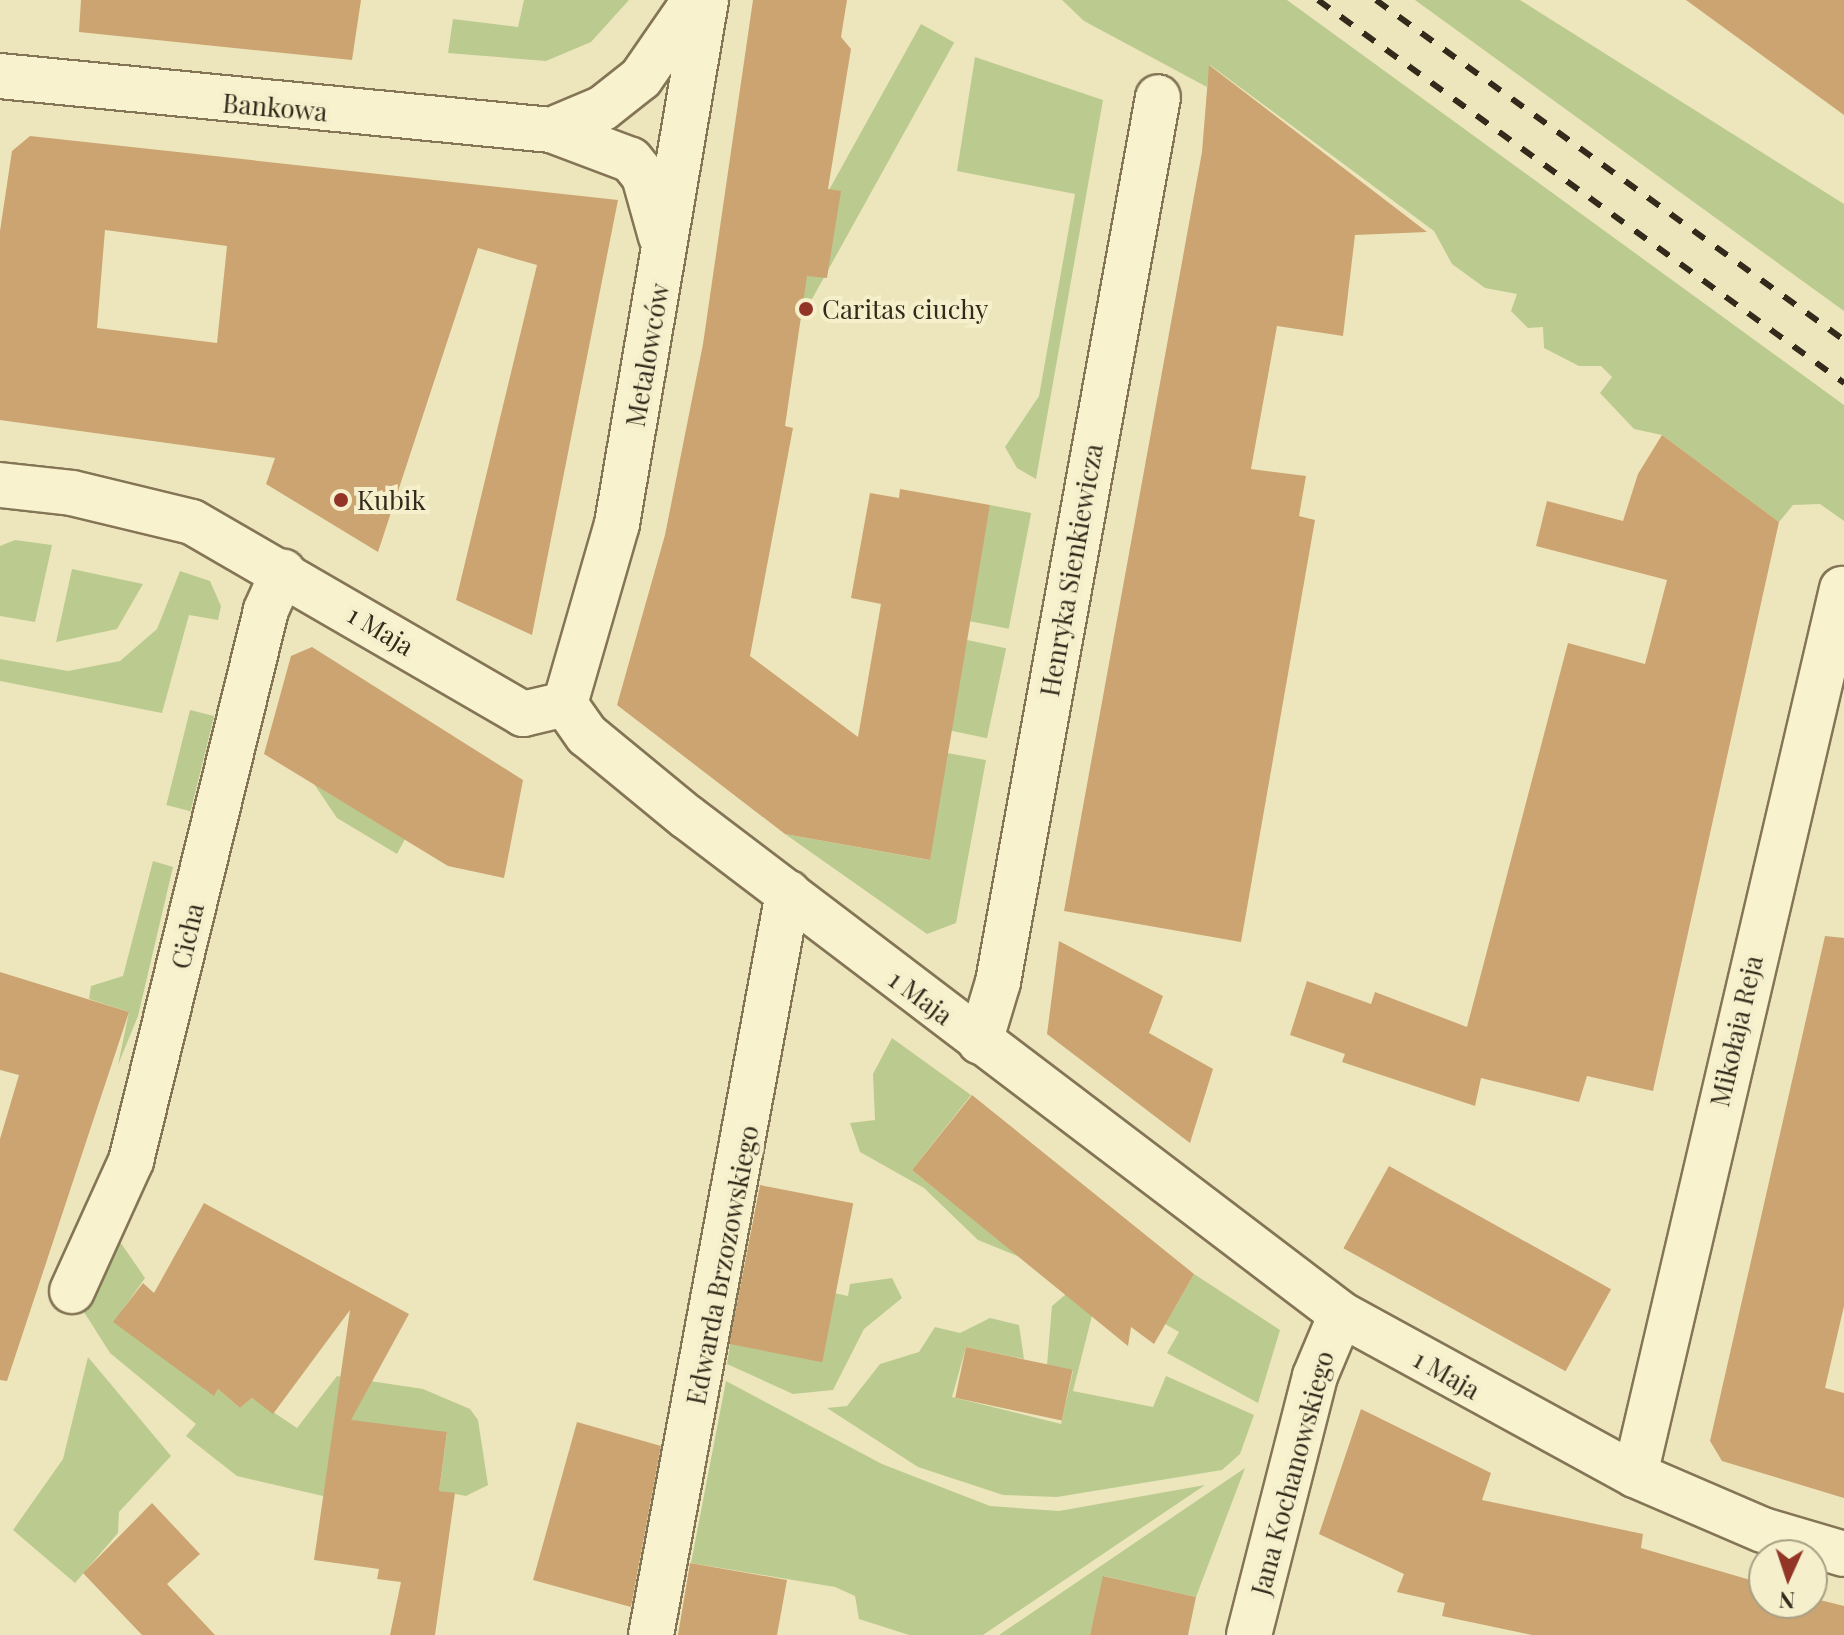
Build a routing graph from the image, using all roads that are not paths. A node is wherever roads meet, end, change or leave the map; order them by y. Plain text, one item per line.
1 (695, 0) edge
2 (706, 0) edge
3 (0, 76) edge
4 (1158, 97) dead end
5 (551, 130) junction
6 (663, 263) junction
7 (0, 485) edge
8 (283, 572) junction
9 (1842, 589) edge
10 (565, 704) junction
11 (788, 893) junction
12 (980, 1042) junction
13 (72, 1291) dead end
14 (1341, 1314) junction
15 (1635, 1475) junction
16 (1844, 1554) edge
17 (651, 1635) edge
18 (1249, 1635) edge

1 - 5 street
2 - 6 street, Metalowców
3 - 5 street, Bankowa
4 - 12 street, Henryka Sienkiewicza
5 - 6 street
6 - 10 street, Metalowców
7 - 8 street, 1 Maja
8 - 10 street, 1 Maja
8 - 13 street, Cicha
9 - 15 street, Mikołaja Reja
10 - 11 street, 1 Maja
11 - 12 street, 1 Maja
11 - 17 street, Edwarda Brzozowskiego
12 - 14 street, 1 Maja
14 - 15 street, 1 Maja
14 - 18 street, Jana Kochanowskiego
15 - 16 street, 1 Maja

